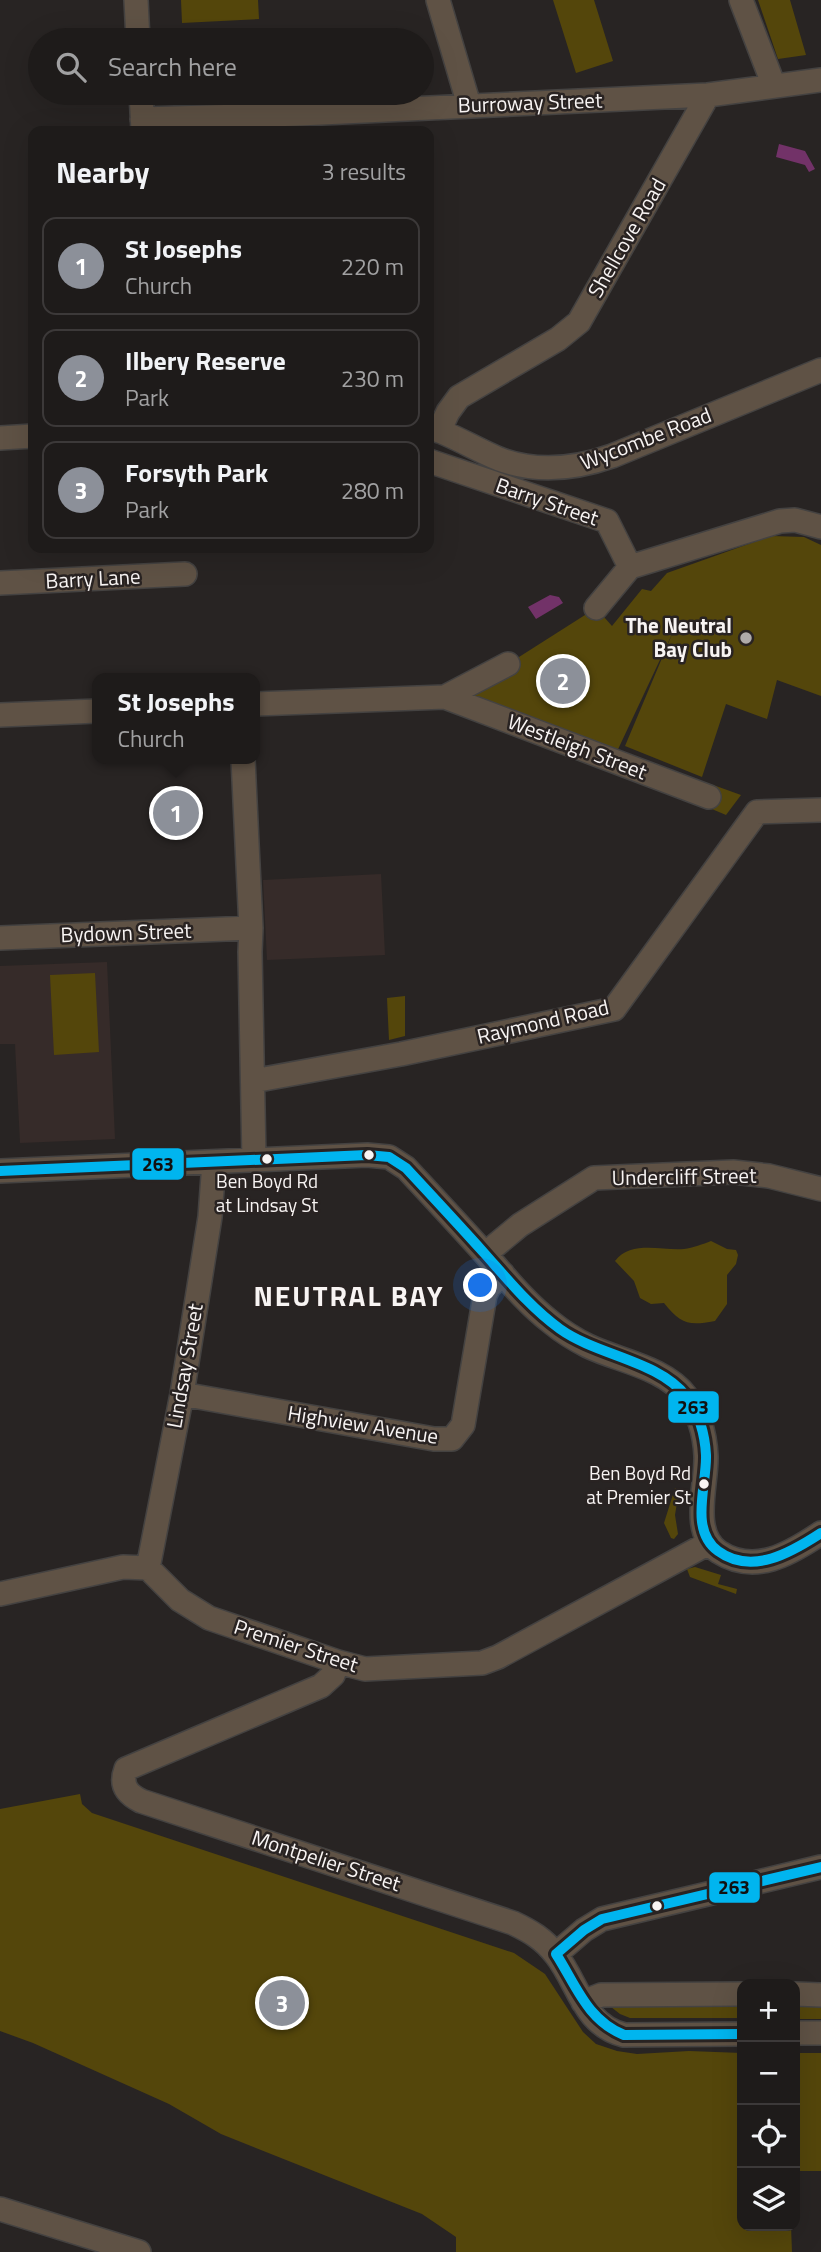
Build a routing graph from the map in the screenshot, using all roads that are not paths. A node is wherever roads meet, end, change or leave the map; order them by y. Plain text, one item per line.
1 (136, 0) edge
2 (438, 0) edge
3 (741, 0) edge
4 (137, 28) edge
5 (821, 80) edge
6 (774, 86) junction
7 (708, 95) junction
8 (141, 105) edge
9 (469, 105) junction
10 (142, 125) edge
11 (821, 370) edge
12 (434, 429) edge
13 (28, 436) edge
14 (0, 438) edge
15 (434, 463) edge
16 (821, 527) edge
17 (630, 567) junction
18 (185, 574) dead end
19 (0, 583) edge
20 (596, 608) dead end
21 (508, 664) dead end
22 (445, 697) junction
23 (260, 704) edge
24 (92, 710) edge
25 (0, 715) edge
26 (243, 764) edge
27 (709, 797) dead end
28 (821, 810) edge
29 (251, 928) junction
30 (0, 938) edge
31 (253, 1081) junction
32 (254, 1160) junction
33 (214, 1162) junction
34 (0, 1171) edge
35 (821, 1189) edge
36 (485, 1254) junction
37 (503, 1274) junction
38 (182, 1394) junction
39 (821, 1533) edge
40 (709, 1542) junction
41 (148, 1569) junction
42 (0, 1594) edge
43 (338, 1662) junction
44 (821, 1867) edge
45 (556, 1954) junction
46 (737, 1994) edge
47 (800, 1994) edge
48 (821, 1994) edge
49 (583, 2002) junction
50 (800, 2033) edge
51 (821, 2033) edge
52 (737, 2034) edge
53 (0, 2209) edge
54 (139, 2252) edge

1 - 4 street
2 - 9 street
3 - 6 street
5 - 6 street
6 - 7 street
7 - 9 street, Burroway Street
7 - 12 street, Shellcove Road
8 - 10 street
9 - 10 street, Burroway Street
11 - 12 street, Wycombe Road
13 - 14 street
15 - 17 street, Barry Street
16 - 17 street
17 - 20 street
18 - 19 street, Barry Lane
21 - 22 street
22 - 23 street
22 - 27 street, Westleigh Street
24 - 25 street
26 - 29 street
28 - 31 street, Raymond Road
29 - 30 street, Bydown Street
29 - 31 street
31 - 32 street
32 - 33 street
32 - 36 street
33 - 34 street
33 - 38 street, Lindsay Street
35 - 36 street, Undercliff Street
36 - 37 street
37 - 38 street, Highview Avenue
37 - 40 street
38 - 41 street, Lindsay Street
39 - 40 street
40 - 43 street, Premier Street
41 - 42 street
41 - 43 street, Premier Street
43 - 45 street, Montpelier Street
44 - 45 street
45 - 49 street, Montpelier Street
46 - 49 street
47 - 48 street
49 - 52 street, Montpelier Street
50 - 51 street
53 - 54 street

